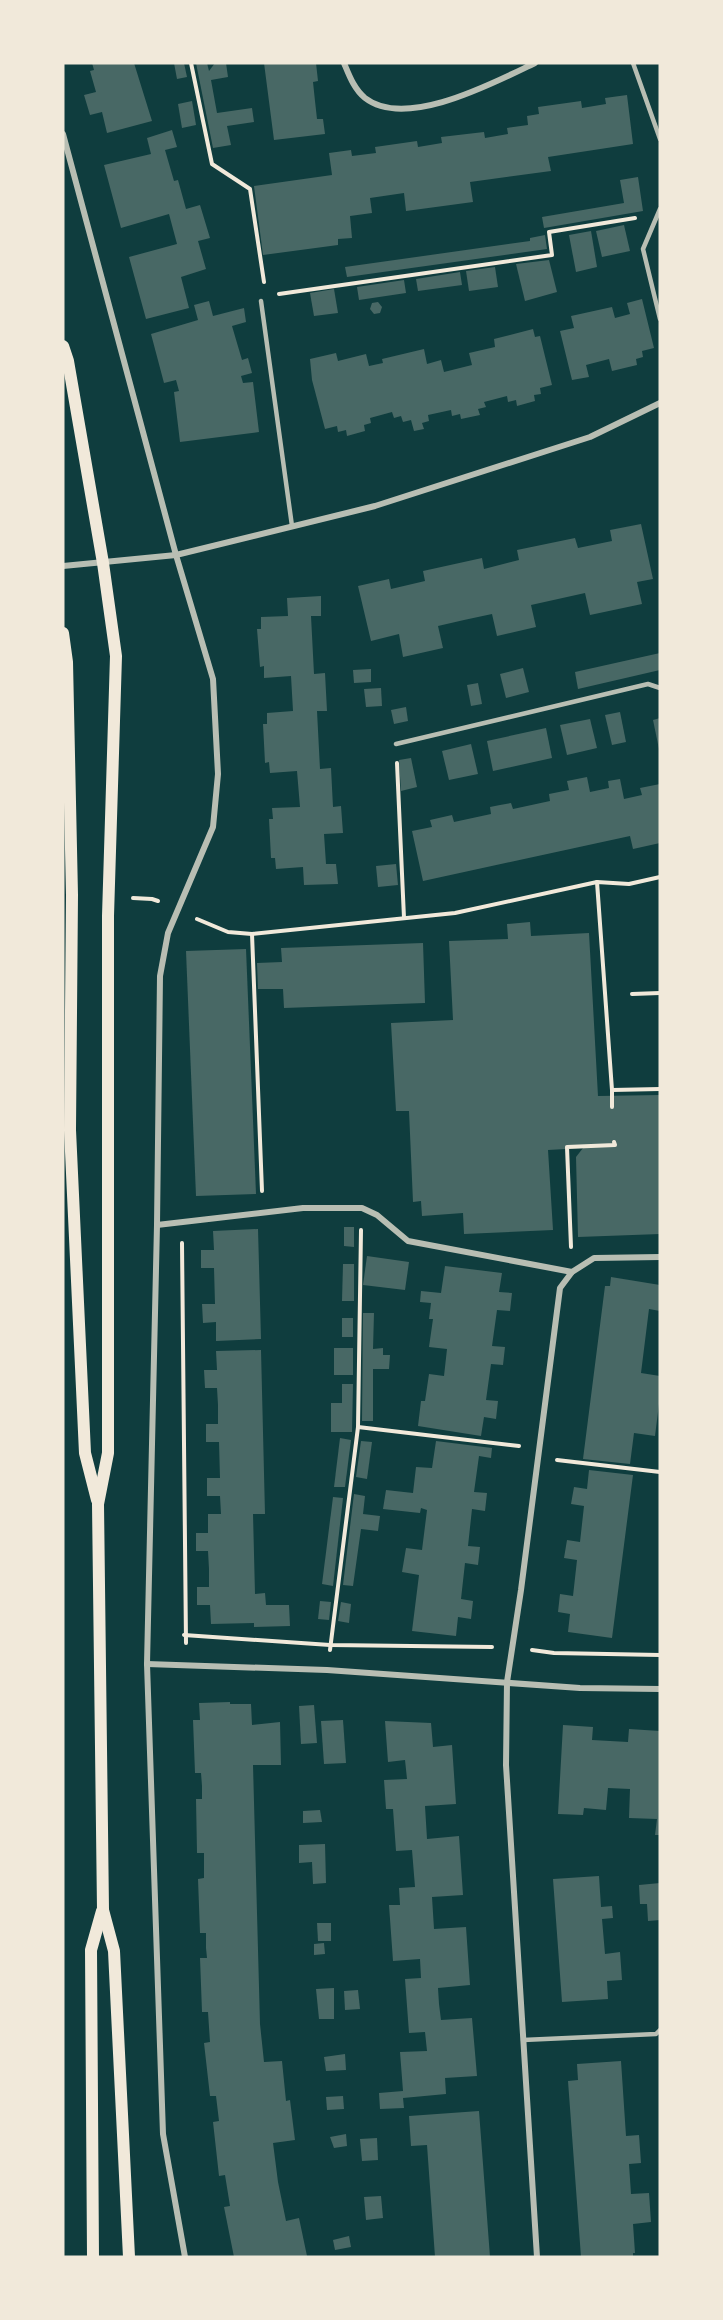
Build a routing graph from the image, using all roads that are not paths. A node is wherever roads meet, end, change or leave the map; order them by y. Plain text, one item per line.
1 (344, 63) edge
2 (536, 63) edge
3 (633, 63) edge
4 (63, 134) edge
5 (660, 139) edge
6 (659, 212) edge
7 (261, 301) road end
8 (660, 319) edge
9 (63, 346) edge
10 (660, 403) edge
11 (292, 526) junction
12 (176, 555) junction
13 (103, 563) junction
14 (63, 566) edge
15 (63, 633) edge
16 (660, 688) edge
17 (396, 744) road end
18 (158, 1225) junction
19 (660, 1257) edge
20 (572, 1272) junction
21 (98, 1504) junction
22 (147, 1664) junction
23 (507, 1682) junction
24 (660, 1689) edge
25 (103, 1910) junction
26 (660, 2030) edge
27 (523, 2040) junction
28 (93, 2257) edge
29 (129, 2257) edge
30 (185, 2257) edge
31 (537, 2257) edge

1 - 2 street
3 - 5 lane
4 - 12 street
6 - 8 lane
7 - 11 lane
9 - 13 main road
10 - 11 street
11 - 12 street
12 - 13 street
12 - 18 street
13 - 14 street
13 - 21 main road
15 - 21 main road
16 - 17 lane
18 - 20 street
18 - 22 street
19 - 20 street
20 - 23 street
21 - 25 main road
22 - 23 street
22 - 30 street
23 - 24 street
23 - 27 street
25 - 28 main road
25 - 29 main road
26 - 27 lane
27 - 31 street

